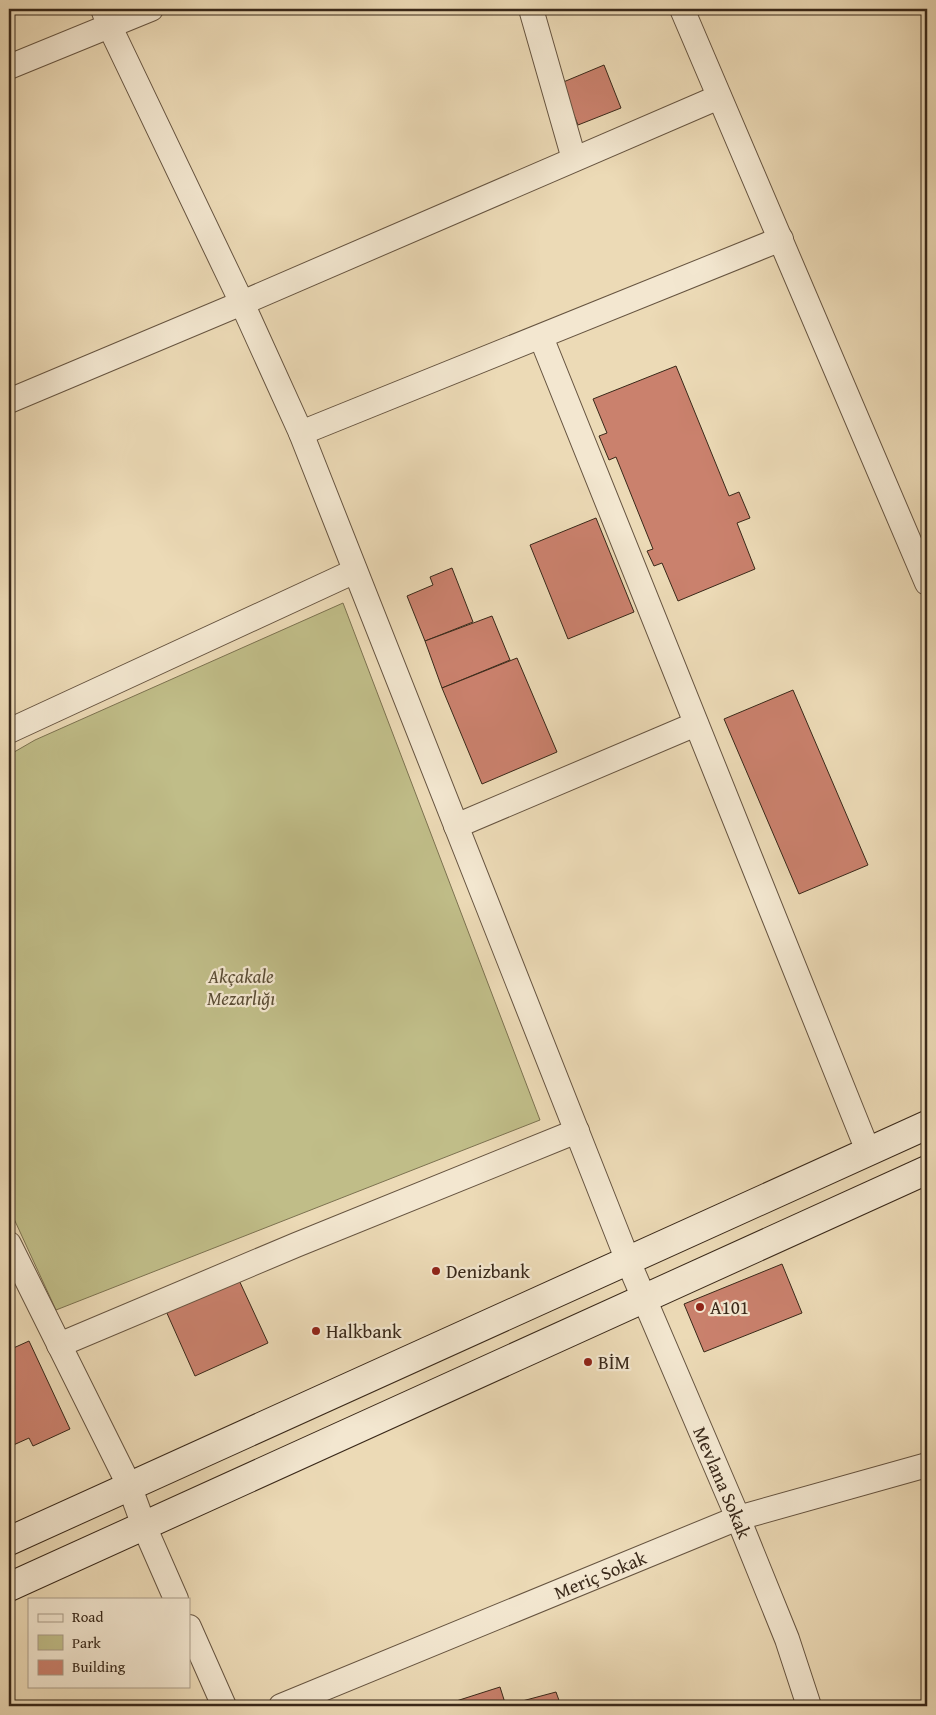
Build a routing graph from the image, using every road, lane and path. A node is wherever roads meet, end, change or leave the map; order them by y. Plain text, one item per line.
1 (151, 9) edge
2 (531, 9) edge
3 (682, 9) edge
4 (106, 17) edge
5 (9, 67) edge
6 (719, 97) junction
7 (574, 159) junction
8 (781, 239) junction
9 (242, 303) junction
10 (541, 337) junction
11 (9, 402) edge
12 (301, 433) junction
13 (355, 571) junction
14 (927, 583) edge
15 (696, 724) junction
16 (11, 725) edge
17 (456, 826) junction
18 (927, 1124) edge
19 (577, 1132) junction
20 (868, 1151) junction
21 (927, 1170) edge
22 (9, 1244) edge
23 (628, 1261) junction
24 (645, 1300) junction
25 (59, 1344) junction
26 (927, 1465) edge
27 (129, 1485) junction
28 (738, 1518) junction
29 (144, 1526) junction
30 (9, 1541) edge
31 (9, 1588) edge
32 (176, 1598) edge
33 (190, 1629) edge
34 (224, 1706) edge
35 (281, 1706) edge
36 (809, 1706) edge

1 - 4 street
2 - 7 street
3 - 6 street
4 - 5 street
4 - 9 street, Mevlana Sokak
6 - 7 street
6 - 8 street
7 - 9 street
8 - 10 street
8 - 14 street
9 - 11 street
9 - 12 street, Mevlana Sokak
10 - 12 street
10 - 15 street
12 - 13 street, Mevlana Sokak
13 - 16 street
13 - 17 street, Mevlana Sokak
15 - 17 street
15 - 20 street
17 - 19 street, Mevlana Sokak
18 - 20 main road
19 - 23 street, Mevlana Sokak
19 - 25 street
20 - 23 main road
21 - 24 main road
22 - 25 street
23 - 24 street, Mevlana Sokak
23 - 27 main road
24 - 28 street, Mevlana Sokak
24 - 29 main road
25 - 27 street
26 - 28 street, Meriç Sokak
27 - 29 street
27 - 30 main road
28 - 35 street, Meriç Sokak
28 - 36 street, Mevlana Sokak
29 - 31 main road
29 - 32 street
33 - 34 street

